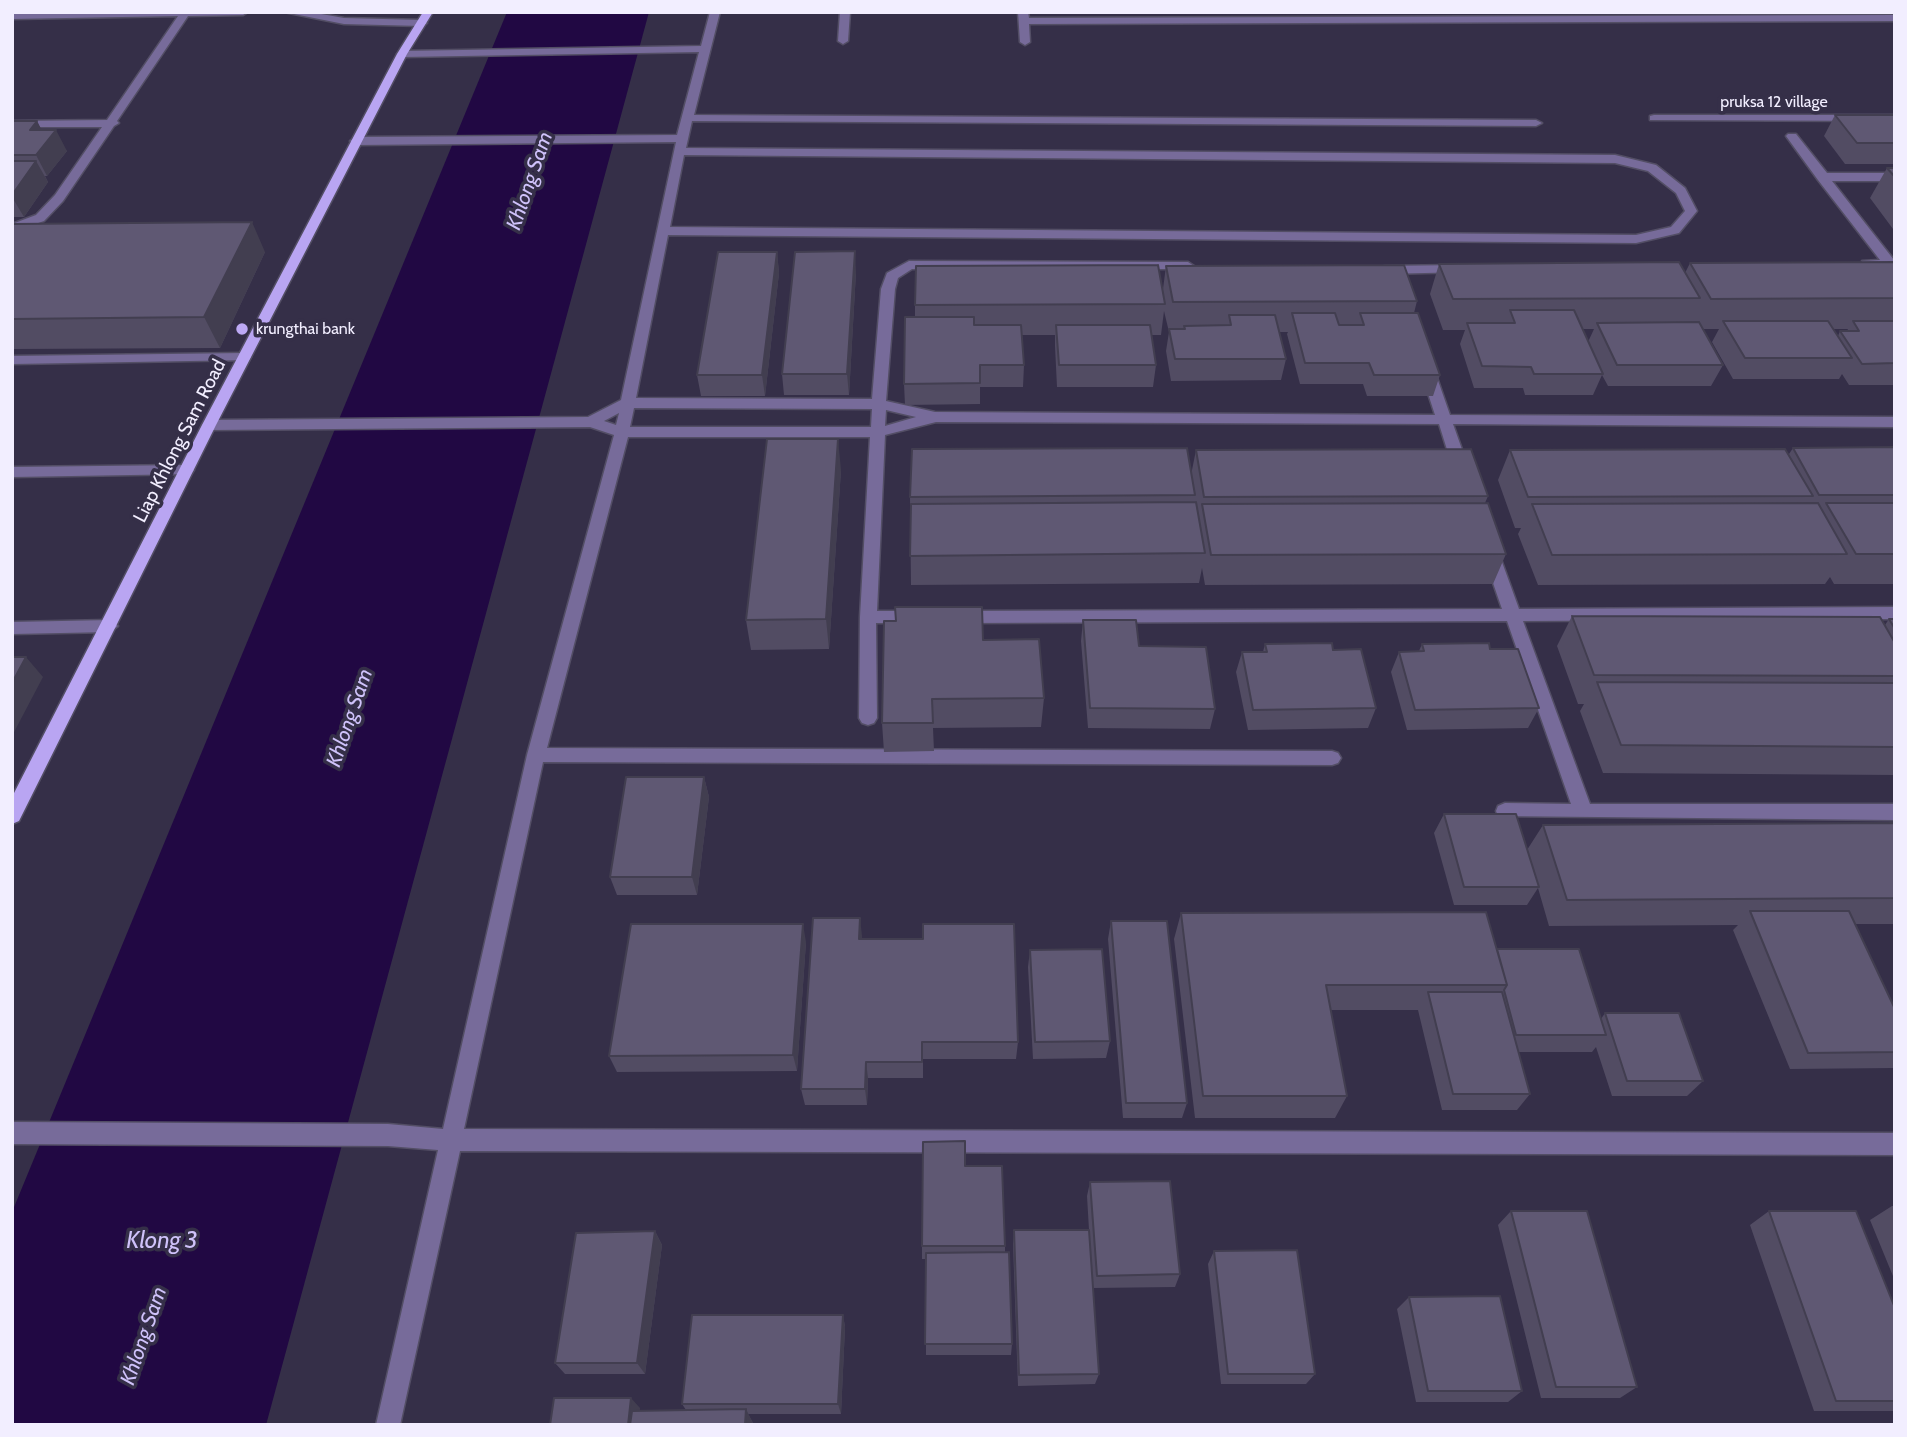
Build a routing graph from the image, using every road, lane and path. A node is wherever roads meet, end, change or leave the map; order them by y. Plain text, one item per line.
1 (243, 12) edge
2 (289, 12) edge
3 (715, 12) edge
4 (845, 12) edge
5 (185, 13) edge
6 (12, 16) edge
7 (1024, 16) edge
8 (425, 18) edge
9 (1895, 18) edge
10 (843, 41) dead end
11 (1025, 42) dead end
12 (706, 49) junction
13 (402, 54) junction
14 (688, 118) junction
15 (1654, 118) dead end
16 (1895, 118) edge
17 (113, 122) junction
18 (1536, 123) dead end
19 (12, 124) edge
20 (1793, 136) dead end
21 (356, 141) junction
22 (681, 144) junction
23 (1822, 177) junction
24 (1895, 177) edge
25 (12, 228) edge
26 (662, 231) junction
27 (1847, 264) edge
28 (1892, 266) edge
29 (1200, 267) edge
30 (1364, 269) edge
31 (1475, 269) edge
32 (244, 357) junction
33 (1422, 357) edge
34 (12, 360) edge
35 (627, 403) junction
36 (879, 404) junction
37 (935, 417) junction
38 (1444, 419) junction
39 (591, 422) junction
40 (1895, 422) edge
41 (209, 425) junction
42 (622, 432) junction
43 (879, 432) junction
44 (186, 470) junction
45 (12, 472) edge
46 (1466, 484) edge
47 (1485, 537) edge
48 (1895, 613) edge
49 (1511, 615) junction
50 (868, 617) junction
51 (110, 626) junction
52 (12, 628) edge
53 (868, 718) dead end
54 (536, 755) junction
55 (1332, 758) dead end
56 (1506, 811) edge
57 (1583, 811) junction
58 (1895, 812) edge
59 (12, 816) edge
60 (12, 1133) edge
61 (450, 1140) junction
62 (1895, 1144) edge
63 (388, 1425) edge

1 - 5 street
2 - 8 street
3 - 12 street
4 - 10 street
5 - 6 street
5 - 17 street
7 - 9 street
7 - 11 street
8 - 13 main road, Liap Khlong Sam Road
12 - 13 street
12 - 14 street
13 - 21 main road, Liap Khlong Sam Road
14 - 18 street
14 - 22 street
15 - 16 street, pruksa 12 village
17 - 19 street
17 - 25 street
20 - 23 street
21 - 22 street
21 - 32 main road, Liap Khlong Sam Road
22 - 26 street
22 - 26 street
23 - 24 street
23 - 28 street
26 - 35 street
27 - 28 street
29 - 36 street
30 - 31 street
32 - 34 street
32 - 41 main road, Liap Khlong Sam Road
33 - 38 street
35 - 36 street
35 - 39 street
35 - 42 street
36 - 37 street
36 - 43 street
37 - 38 street
37 - 43 street
38 - 40 street
38 - 46 street
39 - 41 street
39 - 42 street
41 - 44 main road, Liap Khlong Sam Road
42 - 43 street
42 - 54 street
43 - 50 street
44 - 45 street
44 - 51 main road, Liap Khlong Sam Road
47 - 49 street
48 - 49 street
49 - 50 street
49 - 57 street
50 - 53 street
51 - 52 street
51 - 59 main road, Liap Khlong Sam Road
54 - 55 street
54 - 61 street
56 - 57 street
57 - 58 street
60 - 61 street
61 - 62 street
61 - 63 street

